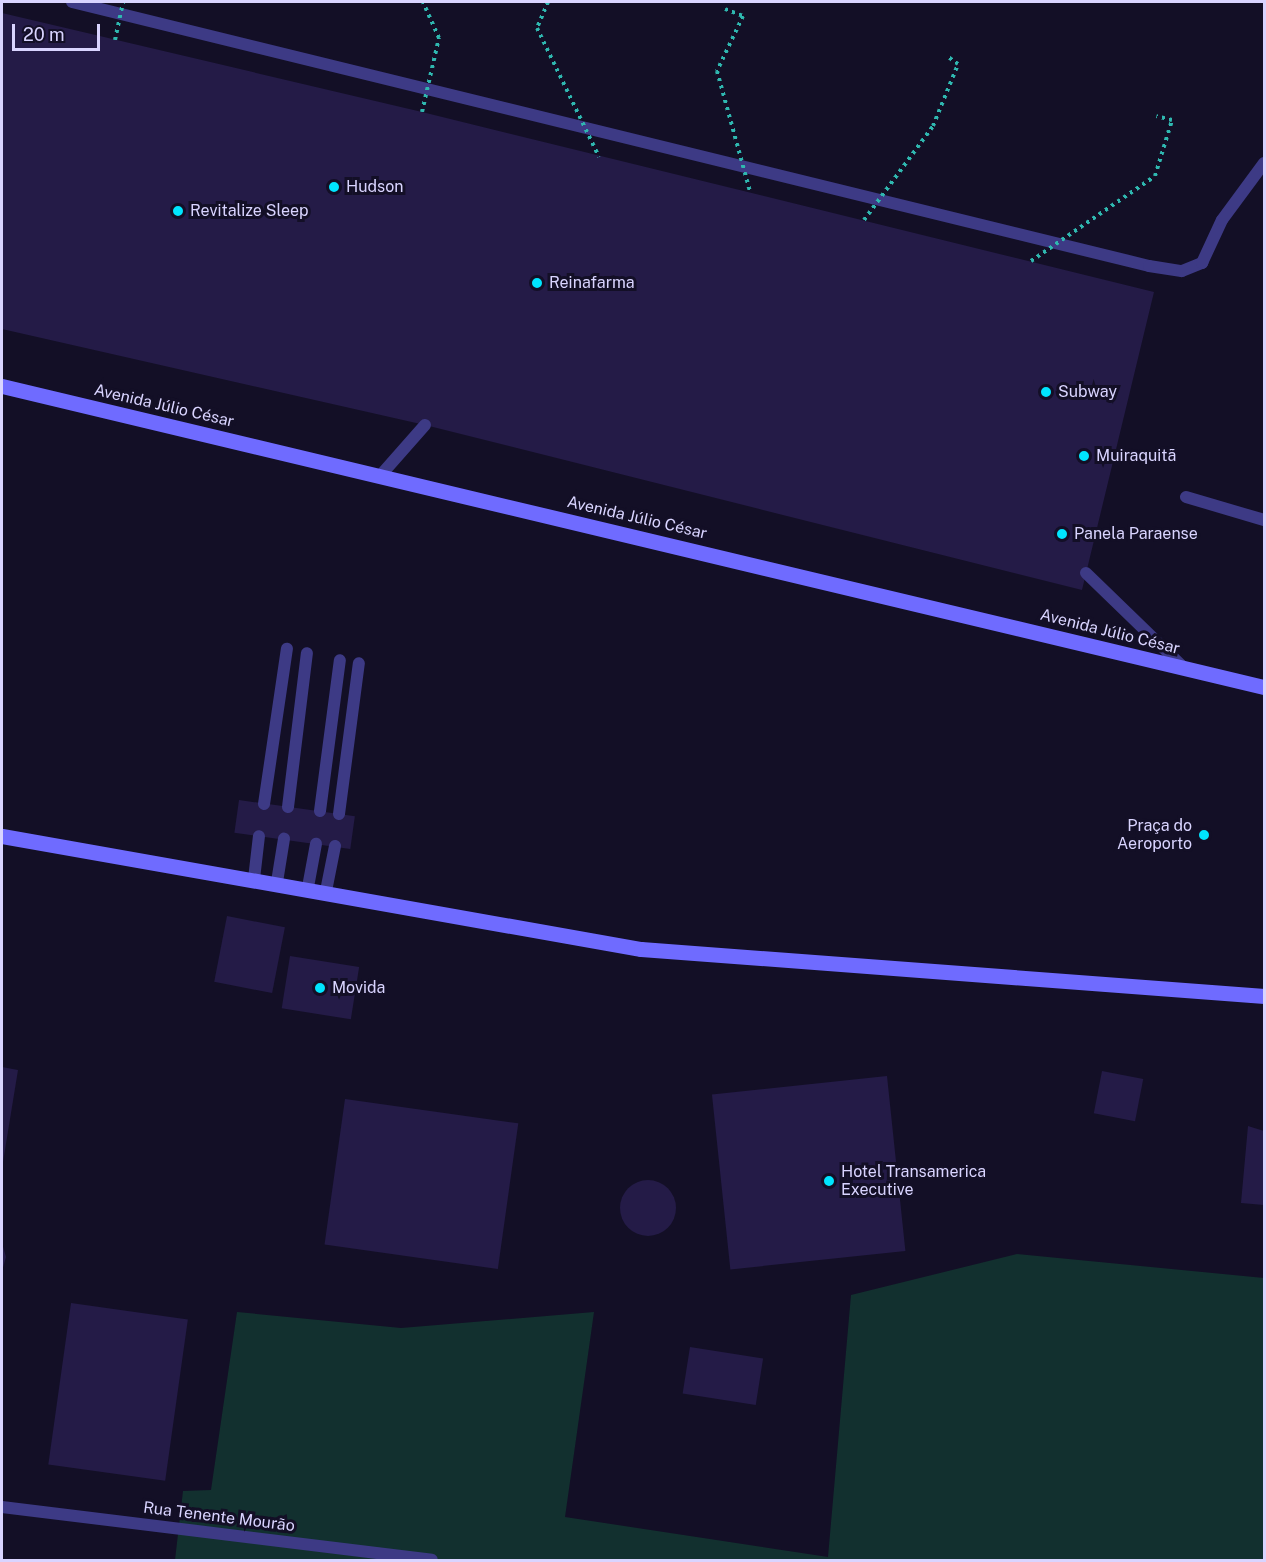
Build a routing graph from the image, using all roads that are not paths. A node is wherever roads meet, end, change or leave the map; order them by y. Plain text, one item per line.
1 (72, 2) edge
2 (1264, 163) edge
3 (2, 386) edge
4 (425, 425) dead end
5 (380, 476) junction
6 (1186, 497) dead end
7 (1264, 520) edge
8 (1086, 573) dead end
9 (287, 649) dead end
10 (307, 653) dead end
11 (340, 660) dead end
12 (359, 663) dead end
13 (1185, 669) junction
14 (1264, 687) edge
15 (264, 804) dead end
16 (288, 807) dead end
17 (320, 811) dead end
18 (339, 814) dead end
19 (2, 836) edge
20 (259, 836) dead end
21 (284, 839) dead end
22 (316, 844) dead end
23 (335, 846) dead end
24 (254, 879) junction
25 (277, 882) junction
26 (308, 887) junction
27 (326, 891) junction
28 (1264, 996) edge
29 (2, 1507) edge
30 (432, 1560) edge

1 - 2 lane
3 - 5 street, Avenida Júlio César
4 - 5 lane
5 - 13 street, Avenida Júlio César
6 - 7 lane
8 - 13 lane
9 - 15 lane
10 - 16 lane
11 - 17 lane
12 - 18 lane
13 - 14 street, Avenida Júlio César
19 - 24 street
20 - 24 lane
21 - 25 lane
22 - 26 lane
23 - 27 lane
24 - 25 street
25 - 26 street
26 - 27 street
27 - 28 street
29 - 30 lane, Rua Tenente Mourão

